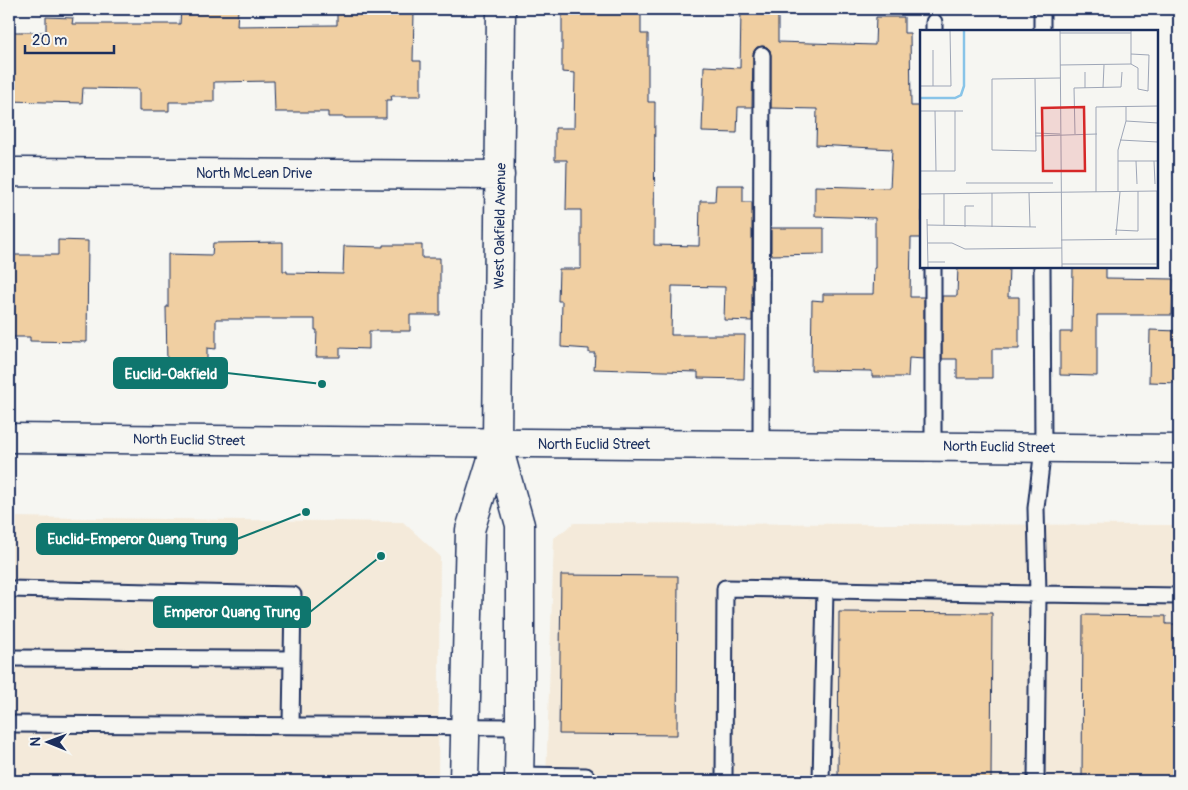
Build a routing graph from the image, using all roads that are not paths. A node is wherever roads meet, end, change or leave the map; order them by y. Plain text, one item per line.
1 (501, 9) edge
2 (1042, 9) edge
3 (1042, 30) edge
4 (762, 55) dead end
5 (9, 173) edge
6 (500, 175) junction
7 (933, 268) edge
8 (1042, 268) edge
9 (9, 438) edge
10 (498, 443) junction
11 (761, 445) junction
12 (933, 447) junction
13 (1043, 448) junction
14 (1179, 449) edge
15 (9, 589) edge
16 (825, 590) junction
17 (1038, 594) junction
18 (1179, 596) edge
19 (9, 658) edge
20 (292, 659) junction
21 (9, 724) edge
22 (291, 725) junction
23 (465, 727) junction
24 (520, 727) junction
25 (519, 778) edge
26 (464, 781) edge
27 (586, 781) edge
28 (724, 781) edge
29 (821, 781) edge
30 (1036, 781) edge

1 - 6 street, West Oakfield Avenue
2 - 3 lane
4 - 11 lane
5 - 6 street, North McLean Drive
6 - 10 street, West Oakfield Avenue
7 - 12 lane
8 - 13 lane
9 - 10 street, North Euclid Street
10 - 11 street, North Euclid Street
10 - 23 street
10 - 24 street
11 - 12 street, North Euclid Street
12 - 13 street, North Euclid Street
13 - 14 street, North Euclid Street
13 - 17 lane
15 - 20 lane
16 - 17 lane
16 - 28 lane
16 - 29 lane
17 - 18 lane
17 - 30 lane
19 - 20 lane
20 - 22 lane
21 - 22 lane
22 - 23 lane
23 - 24 lane
23 - 26 street
24 - 25 street
25 - 27 lane

